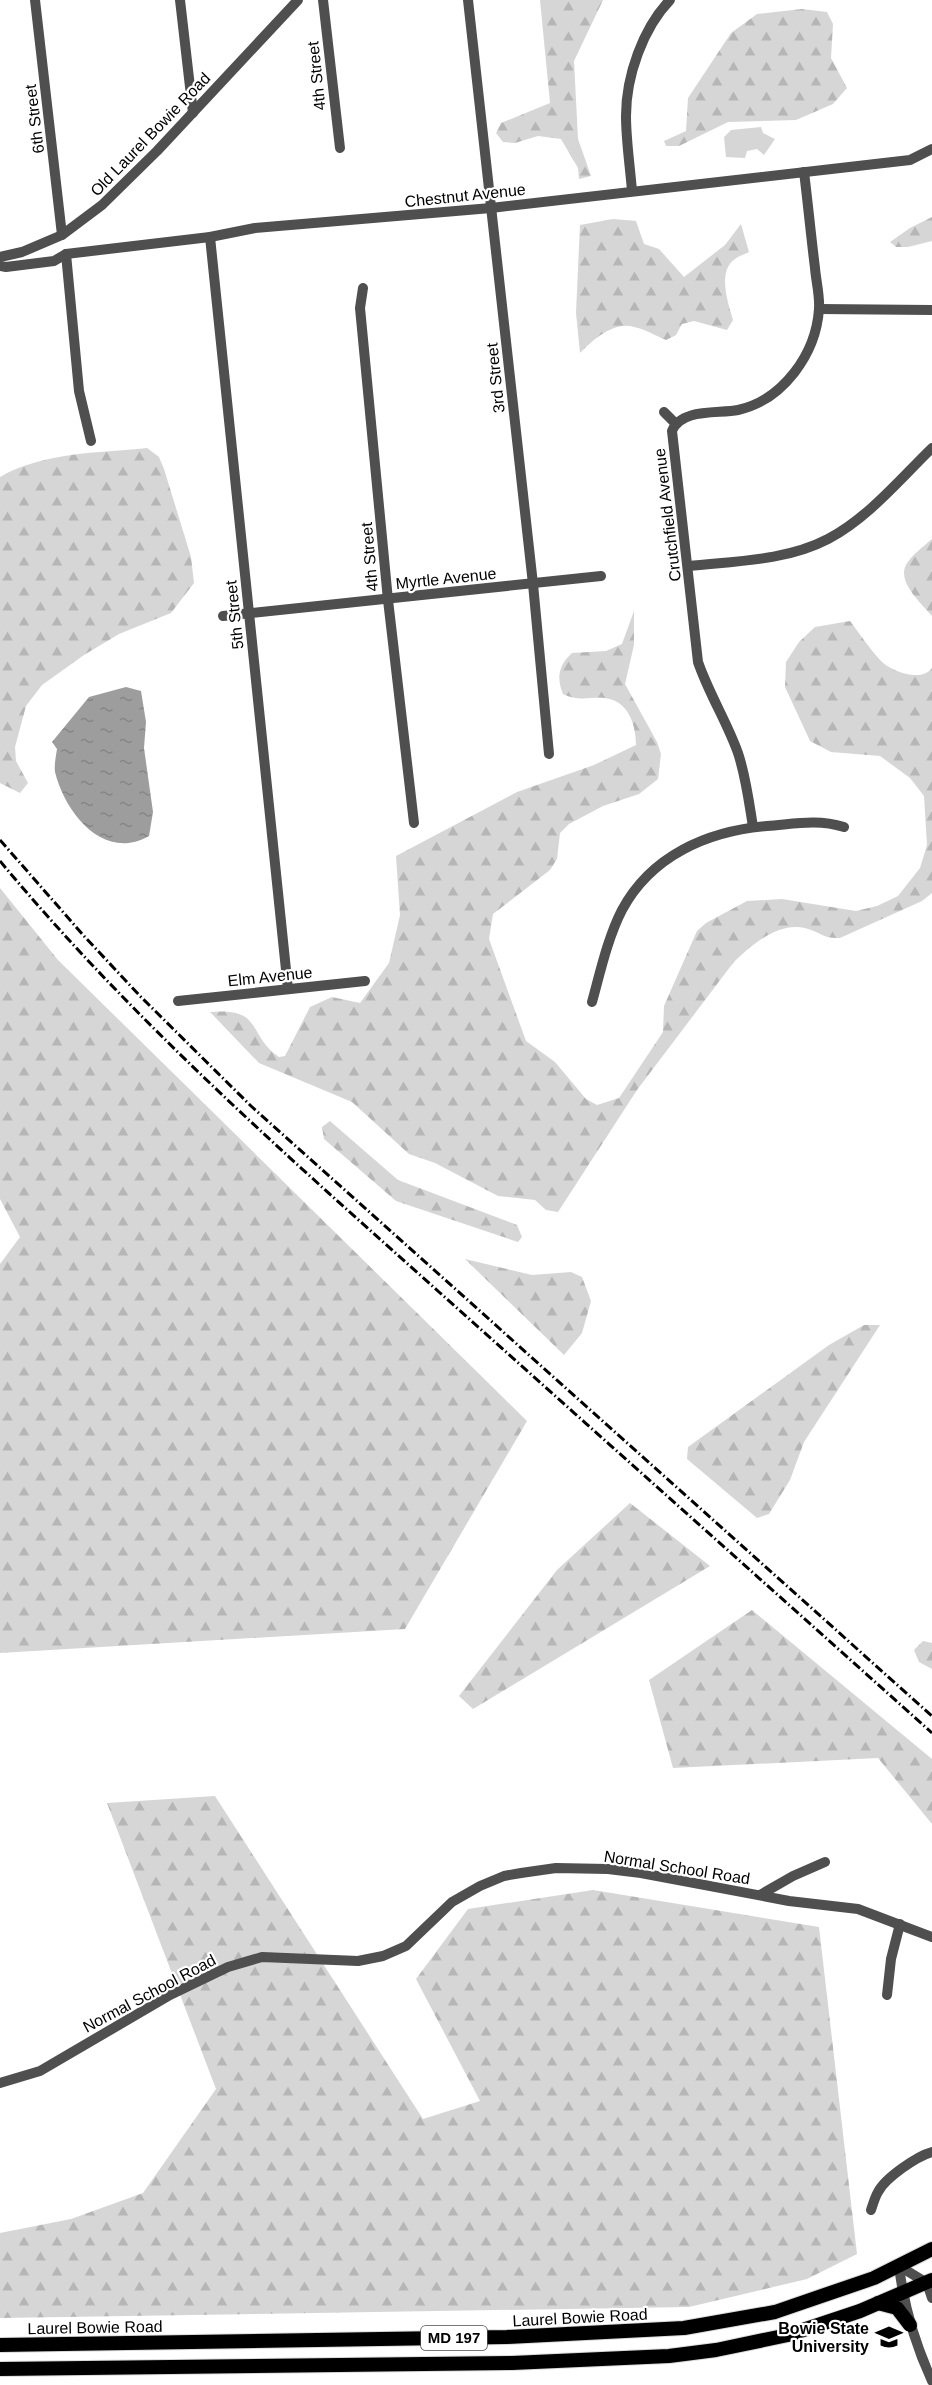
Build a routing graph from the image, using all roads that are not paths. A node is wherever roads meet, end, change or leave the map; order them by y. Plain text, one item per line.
1 (35, 0) edge
2 (180, 0) edge
3 (298, 0) edge
4 (323, 0) edge
5 (468, 0) edge
6 (670, 0) edge
7 (193, 113) junction
8 (340, 148) dead end
9 (932, 149) edge
10 (804, 172) junction
11 (632, 190) junction
12 (491, 208) junction
13 (62, 235) junction
14 (210, 237) junction
15 (66, 254) junction
16 (0, 257) edge
17 (0, 266) edge
18 (363, 288) dead end
19 (819, 309) junction
20 (932, 310) edge
21 (664, 412) dead end
22 (675, 423) junction
23 (92, 441) dead end
24 (932, 448) edge
25 (689, 566) junction
26 (601, 576) dead end
27 (533, 584) junction
28 (388, 600) junction
29 (249, 615) junction
30 (223, 616) dead end
31 (549, 754) dead end
32 (414, 824) dead end
33 (753, 827) junction
34 (844, 827) dead end
35 (365, 981) dead end
36 (288, 989) junction
37 (178, 1001) dead end
38 (592, 1002) dead end
39 (825, 1862) dead end
40 (760, 1896) junction
41 (900, 1924) junction
42 (932, 1937) edge
43 (887, 1995) dead end
44 (0, 2083) edge
45 (932, 2152) edge
46 (871, 2210) dead end
47 (932, 2249) edge
48 (899, 2266) junction
49 (930, 2281) edge
50 (902, 2292) junction
51 (932, 2298) edge
52 (878, 2303) junction
53 (910, 2325) junction
54 (0, 2344) edge
55 (0, 2368) edge
56 (932, 2381) edge

1 - 13 street, 6th Street
2 - 7 street
3 - 7 street, Old Laurel Bowie Road
4 - 8 street, 4th Street
5 - 12 street, 3rd Street
6 - 11 street
7 - 13 street, Old Laurel Bowie Road
9 - 10 street, Chestnut Avenue
10 - 11 street, Chestnut Avenue
10 - 19 street
11 - 12 street, Chestnut Avenue
12 - 14 street, Chestnut Avenue
12 - 27 street, 3rd Street
13 - 16 street, Old Laurel Bowie Road
14 - 15 street, Chestnut Avenue
14 - 29 street, 5th Street
15 - 17 street, Chestnut Avenue
15 - 23 street
18 - 28 street, 4th Street
19 - 20 street
19 - 22 street
21 - 22 street
22 - 25 street, Crutchfield Avenue
24 - 25 street
25 - 33 street, Crutchfield Avenue
26 - 27 street, Myrtle Avenue
27 - 28 street, Myrtle Avenue
27 - 31 street, 3rd Street
28 - 29 street, Myrtle Avenue
28 - 32 street, 4th Street
29 - 30 street, Myrtle Avenue
29 - 36 street, 5th Street
33 - 34 street
33 - 38 street
35 - 36 street, Elm Avenue
36 - 37 street, Elm Avenue
39 - 40 street
40 - 41 street, Normal School Road
40 - 44 street, Normal School Road
41 - 42 street, Normal School Road
41 - 43 street
45 - 46 street
47 - 48 main road, Laurel Bowie Road / MD 197
48 - 49 street
48 - 50 street
48 - 54 main road, Laurel Bowie Road / MD 197
49 - 50 main road, MD 197
49 - 51 street
50 - 52 main road, MD 197
50 - 53 street
52 - 53 main road
52 - 55 main road, MD 197
53 - 56 street

